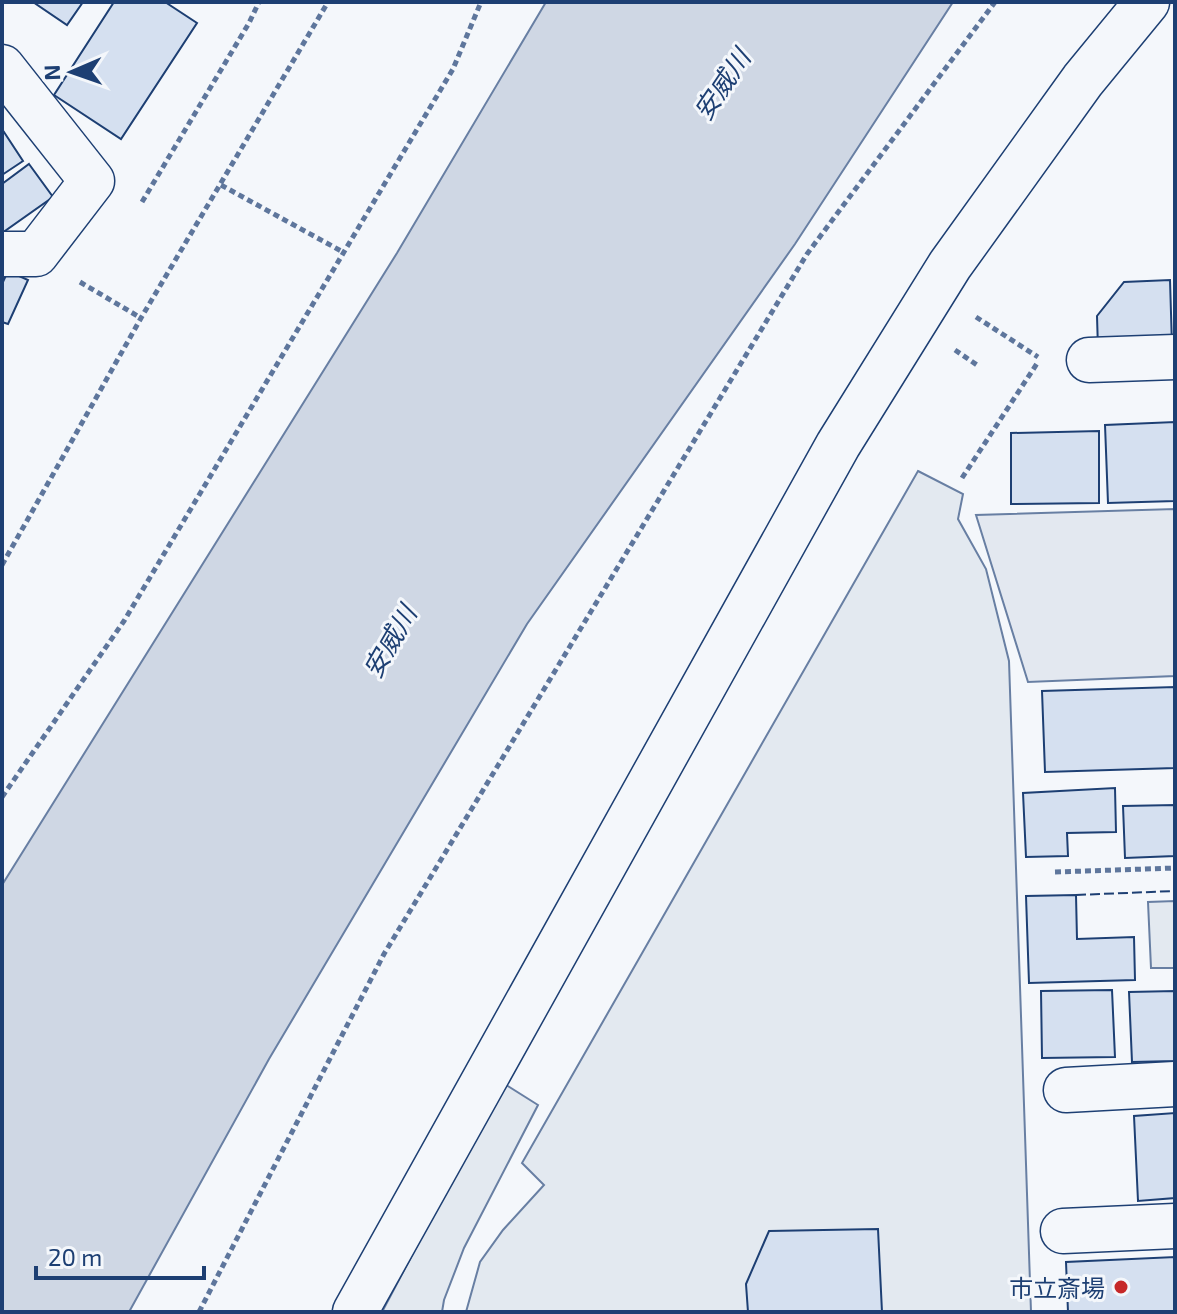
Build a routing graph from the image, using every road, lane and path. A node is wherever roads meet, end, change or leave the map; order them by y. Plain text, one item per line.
1 (259, 2) edge
2 (328, 2) edge
3 (481, 2) edge
4 (995, 2) edge
5 (1147, 2) edge
6 (2, 67) edge
7 (221, 185) junction
8 (142, 202) dead end
9 (343, 252) junction
10 (19, 254) edge
11 (935, 290) junction
12 (141, 318) junction
13 (1175, 357) edge
14 (1040, 358) junction
15 (1089, 360) joint
16 (962, 478) dead end
17 (2, 565) edge
18 (2, 797) edge
19 (1175, 868) edge
20 (1055, 872) dead end
21 (1175, 1084) edge
22 (1066, 1090) dead end
23 (1175, 1226) edge
24 (1063, 1231) dead end
25 (199, 1312) edge
26 (355, 1312) edge

1 - 8 path
2 - 7 path
3 - 9 path
4 - 25 path
5 - 11 street
6 - 10 street
7 - 9 path
7 - 12 path
9 - 18 path
10 - 12 path
11 - 14 path
11 - 26 street
12 - 17 path
13 - 15 street
14 - 15 path
14 - 16 path
19 - 20 path
21 - 22 street
23 - 24 street

